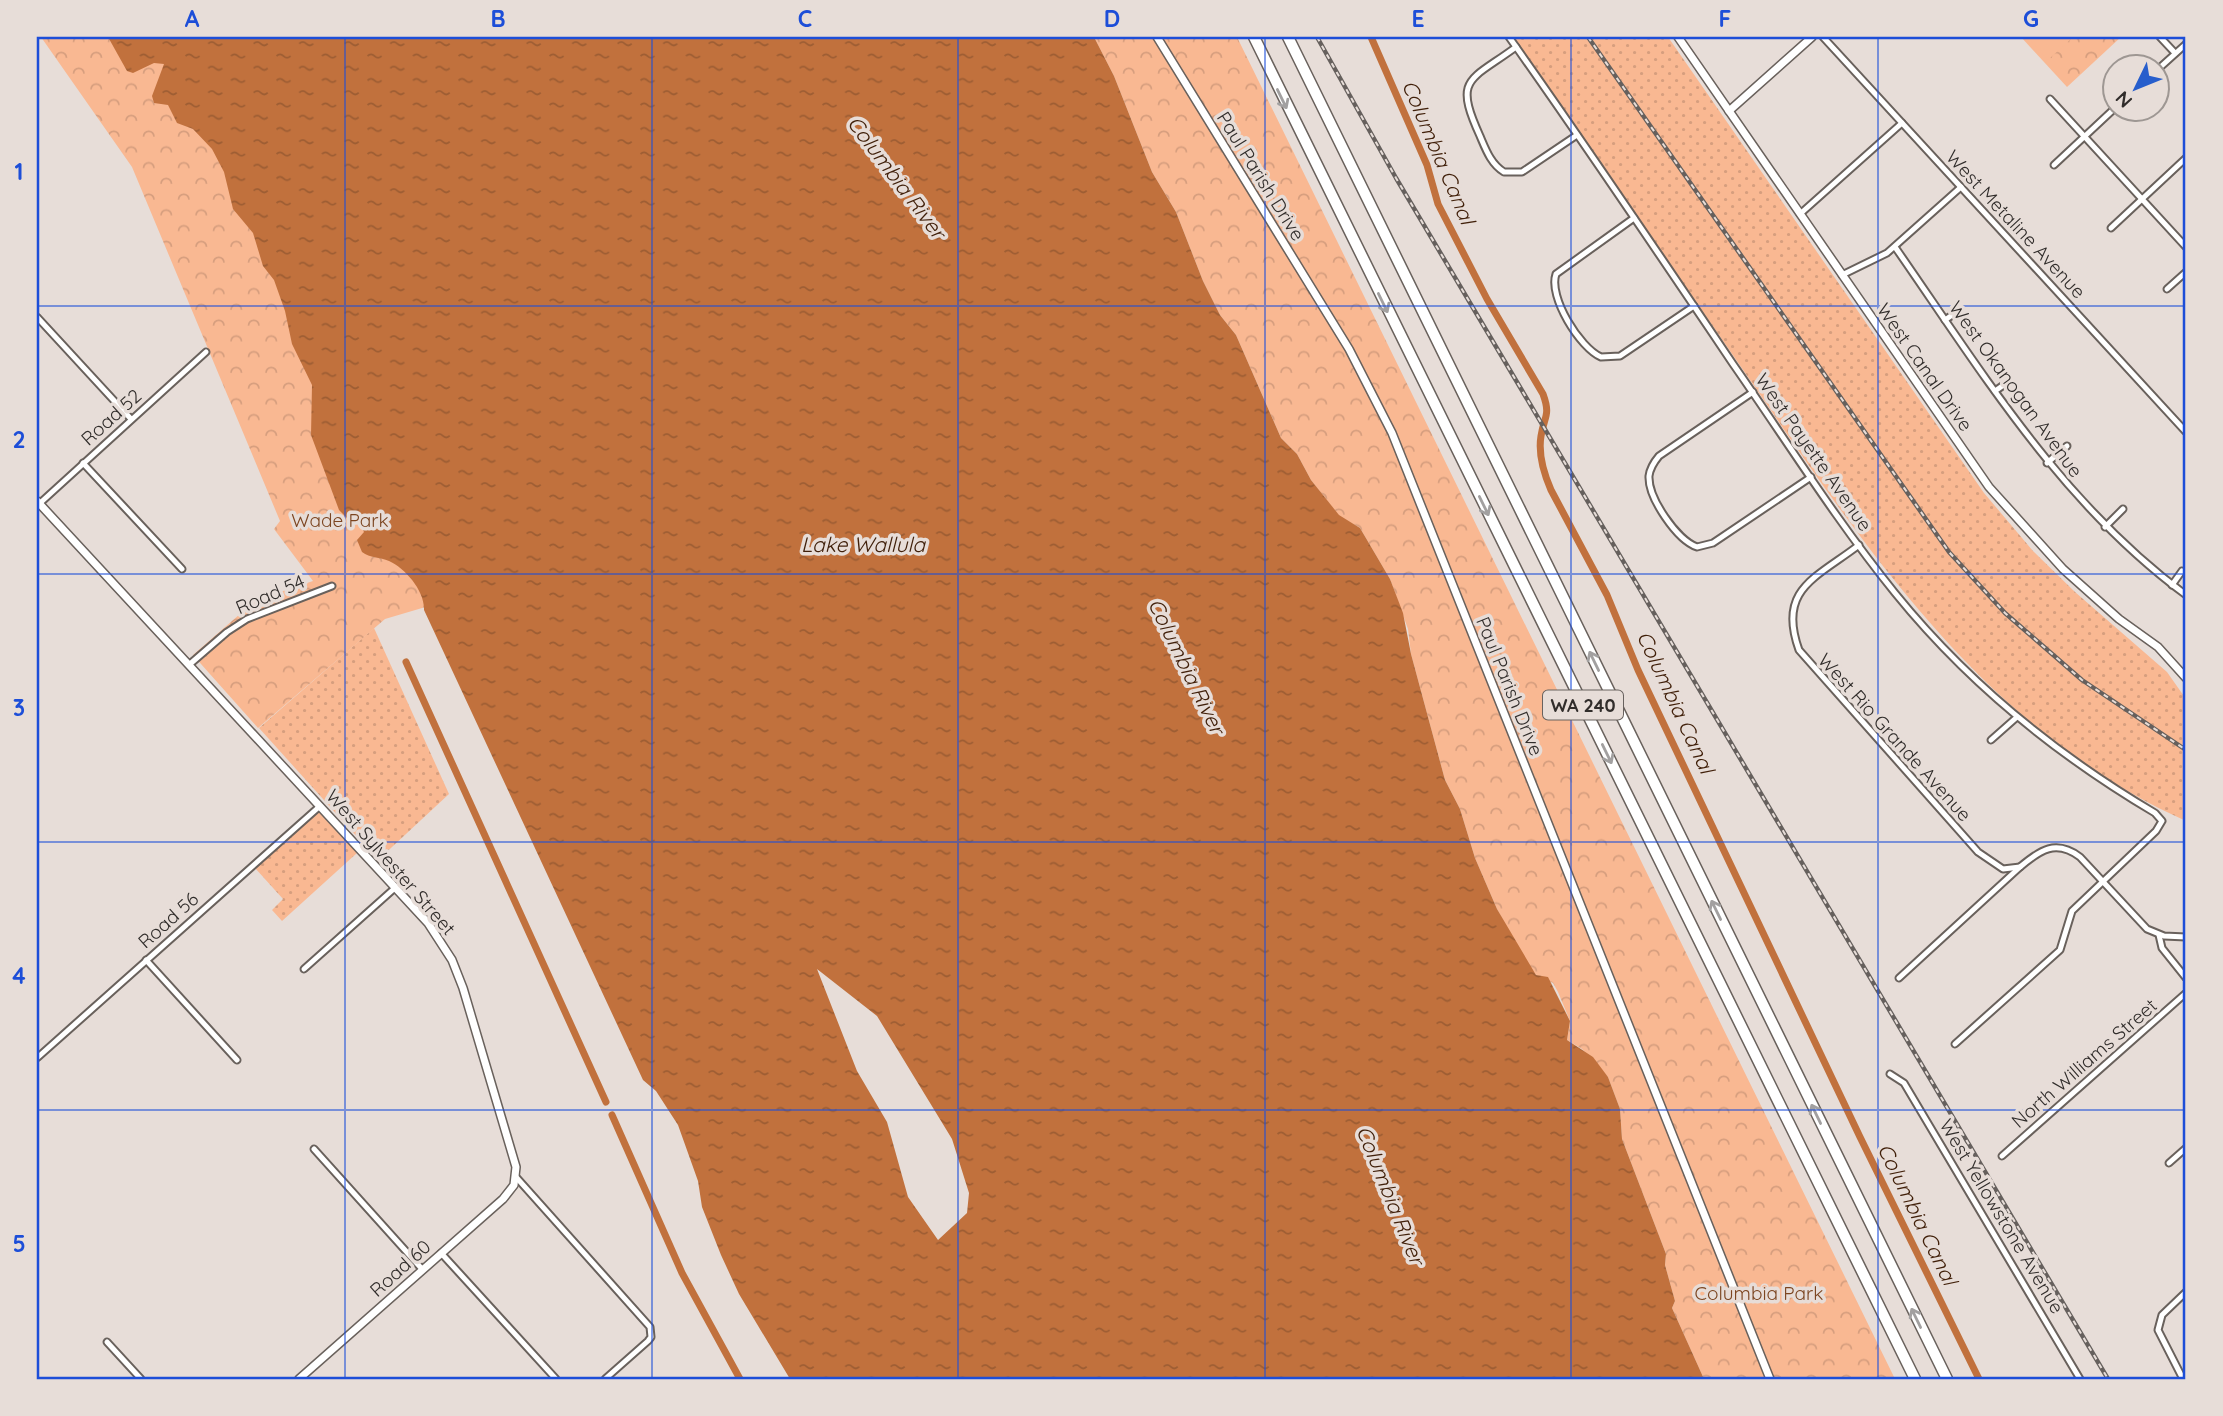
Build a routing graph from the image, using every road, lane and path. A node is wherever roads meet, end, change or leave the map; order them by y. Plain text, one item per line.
1 (1157, 37) edge
2 (1254, 37) edge
3 (1288, 37) edge
4 (1509, 37) edge
5 (1678, 37) edge
6 (1812, 37) edge
7 (1823, 37) edge
8 (2160, 37) edge
9 (2186, 44) edge
10 (1516, 47) junction
11 (2175, 53) junction
12 (2170, 58) edge
13 (2050, 99) dead end
14 (1729, 111) junction
15 (2100, 122) edge
16 (1902, 123) junction
17 (1577, 135) junction
18 (2084, 136) junction
19 (2186, 158) edge
20 (2054, 165) dead end
21 (1962, 187) junction
22 (2142, 198) junction
23 (1800, 215) junction
24 (1634, 218) junction
25 (2110, 228) dead end
26 (1895, 247) junction
27 (2186, 247) edge
28 (2186, 272) edge
29 (1842, 275) junction
30 (2167, 289) dead end
31 (1694, 306) junction
32 (1955, 313) dead end
33 (37, 317) edge
34 (1945, 320) junction
35 (206, 352) dead end
36 (2008, 382) dead end
37 (1995, 391) junction
38 (1753, 392) junction
39 (131, 419) junction
40 (2186, 432) edge
41 (2067, 446) dead end
42 (83, 463) junction
43 (2047, 463) junction
44 (1811, 477) junction
45 (37, 503) edge
46 (2123, 509) dead end
47 (2105, 527) junction
48 (1858, 545) junction
49 (182, 569) dead end
50 (2182, 571) dead end
51 (2172, 585) junction
52 (332, 586) dead end
53 (2186, 595) edge
54 (190, 664) junction
55 (2186, 678) edge
56 (2017, 717) junction
57 (1991, 740) dead end
58 (320, 806) junction
59 (2020, 867) junction
60 (2104, 882) junction
61 (396, 887) junction
62 (2159, 935) junction
63 (2186, 937) edge
64 (146, 961) junction
65 (304, 969) dead end
66 (1899, 978) dead end
67 (2186, 978) edge
68 (2186, 993) edge
69 (1955, 1044) dead end
70 (37, 1058) edge
71 (237, 1060) dead end
72 (1890, 1074) dead end
73 (2186, 1148) edge
74 (314, 1149) dead end
75 (2002, 1156) dead end
76 (2169, 1163) dead end
77 (516, 1177) junction
78 (441, 1253) junction
79 (422, 1269) junction
80 (2186, 1292) edge
81 (107, 1342) dead end
82 (141, 1379) edge
83 (299, 1379) edge
84 (556, 1379) edge
85 (605, 1379) edge
86 (1770, 1379) edge
87 (1915, 1379) edge
88 (1947, 1379) edge
89 (2080, 1379) edge
90 (2183, 1379) edge

1 - 86 street, Paul Parish Drive
2 -> 87 highway, WA 240
88 -> 3 highway, WA 240
4 - 10 street, West Payette Avenue
5 - 14 street, West Canal Drive
6 - 14 street
7 - 16 street, West Metaline Avenue
8 - 11 street
9 - 11 street
10 - 17 street, West Payette Avenue
10 - 17 street
11 - 12 street
13 - 18 street
14 - 23 street, West Canal Drive
15 - 18 street
16 - 21 street, West Metaline Avenue
16 - 23 street
17 - 24 street, West Payette Avenue
18 - 20 street
18 - 22 street
19 - 22 street
21 - 26 street
21 - 40 street, West Metaline Avenue
22 - 25 street
22 - 27 street
23 - 29 street, West Canal Drive
24 - 31 street, West Payette Avenue
24 - 31 street
26 - 29 street
26 - 34 street, West Okanogan Avenue
28 - 30 street
29 - 55 street, West Canal Drive
31 - 38 street, West Payette Avenue
32 - 34 street
33 - 39 street
34 - 37 street, West Okanogan Avenue
35 - 39 street, Road 52
36 - 37 street
37 - 43 street, West Okanogan Avenue
38 - 44 street, West Payette Avenue
38 - 44 street
39 - 42 street, Road 52
41 - 43 street
42 - 45 street, Road 52
42 - 49 street
43 - 47 street, West Okanogan Avenue
44 - 48 street, West Payette Avenue
45 - 54 street, West Sylvester Street
46 - 47 street
47 - 51 street, West Okanogan Avenue
48 - 56 street, West Payette Avenue
48 - 59 street, West Rio Grande Avenue
50 - 51 street
51 - 53 street, West Okanogan Avenue
52 - 54 street, Road 54
54 - 58 street, West Sylvester Street
56 - 57 street
56 - 60 street, West Payette Avenue
58 - 61 street, West Sylvester Street
58 - 64 street, Road 56
59 - 60 street
59 - 66 street
60 - 62 street
60 - 69 street
61 - 65 street
61 - 77 street, West Sylvester Street
62 - 63 street
62 - 67 street
64 - 70 street, Road 56
64 - 71 street
68 - 75 street, North Williams Street
72 - 89 street, West Yellowstone Avenue
73 - 76 street
74 - 79 street
77 - 78 street, Road 60
77 - 85 street, West Sylvester Street
78 - 79 street, Road 60
78 - 84 street
79 - 83 street, Road 60
80 - 90 street
81 - 82 street

